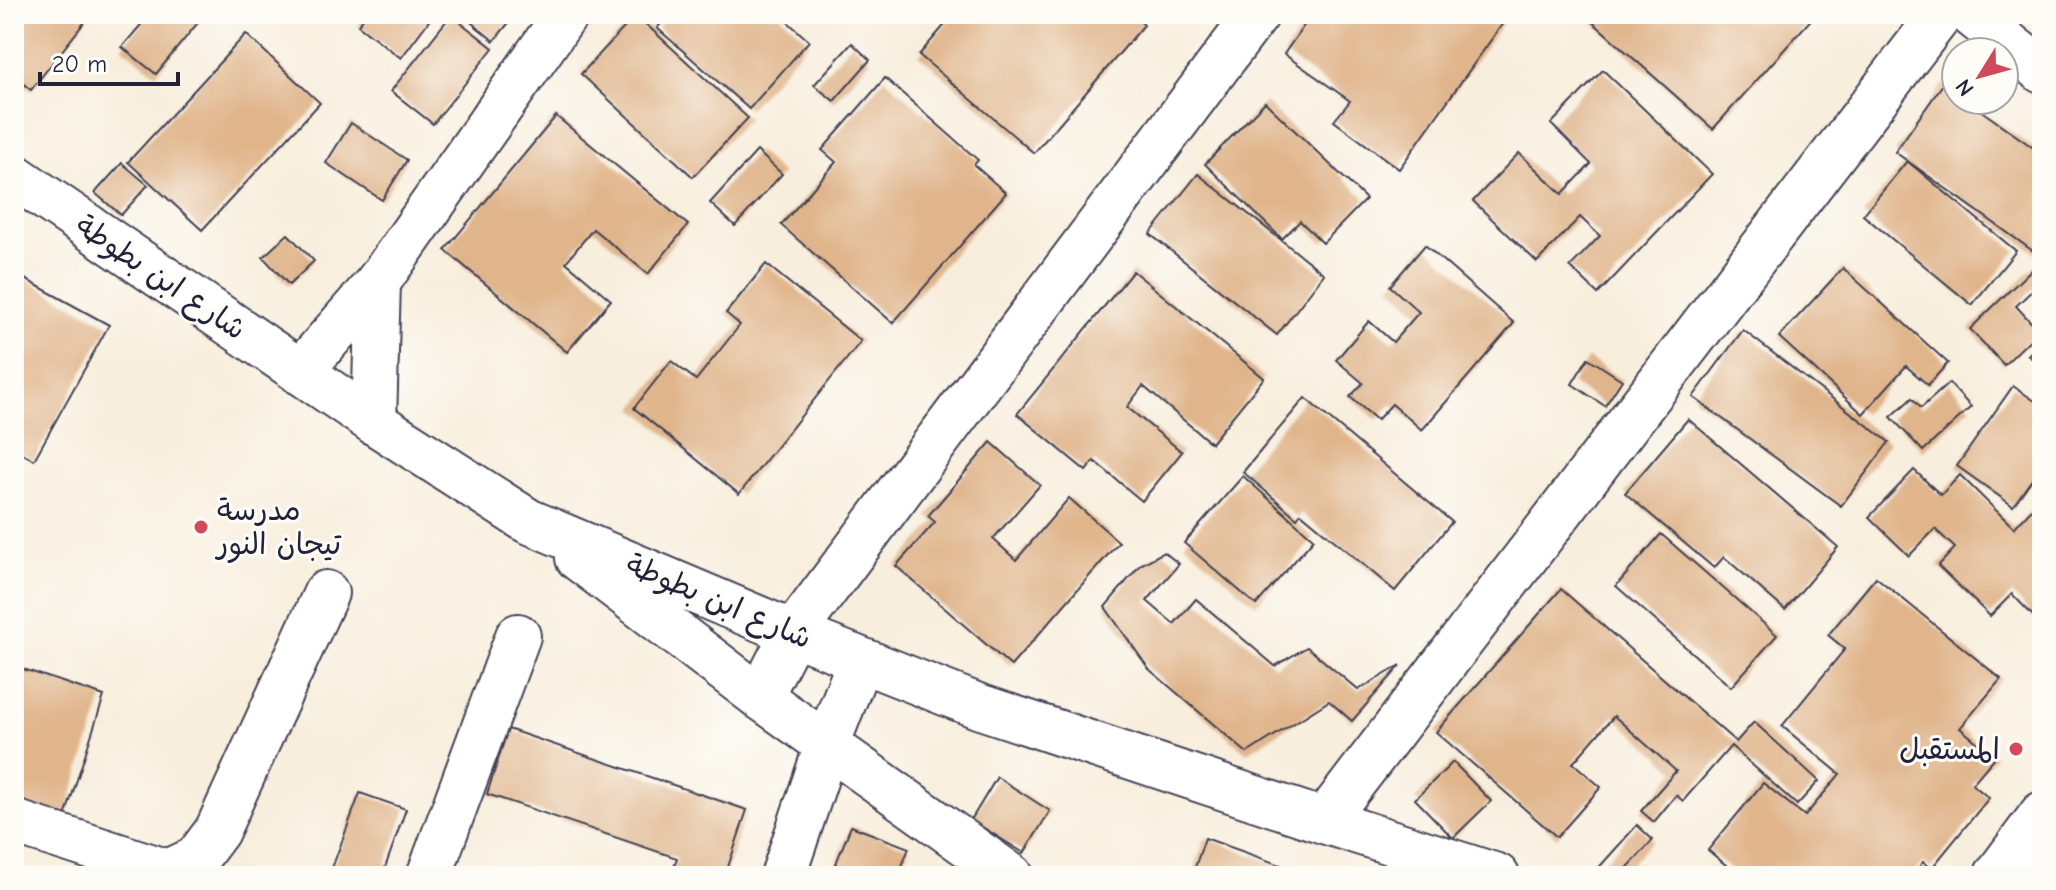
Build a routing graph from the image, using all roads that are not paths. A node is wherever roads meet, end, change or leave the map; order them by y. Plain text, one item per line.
1 (566, 14) edge
2 (1257, 14) edge
3 (1941, 14) edge
4 (1971, 14) edge
5 (2042, 71) edge
6 (14, 176) edge
7 (378, 282) junction
8 (300, 372) junction
9 (374, 422) junction
10 (528, 521) junction
11 (326, 593) dead end
12 (793, 633) junction
13 (518, 636) dead end
14 (860, 660) junction
15 (760, 697) junction
16 (827, 745) junction
17 (2042, 814) edge
18 (1324, 821) junction
19 (14, 822) edge
20 (429, 876) edge
21 (783, 876) edge
22 (1011, 876) edge
23 (1497, 876) edge
24 (1996, 876) edge

1 - 7 street
2 - 12 street
3 - 18 street
4 - 5 street
6 - 8 street, شارع ابن بطوطة
7 - 8 street
7 - 9 street
8 - 9 street, شارع ابن بطوطة
9 - 10 street, شارع ابن بطوطة
10 - 12 street, شارع ابن بطوطة
10 - 15 street
11 - 19 street
12 - 14 street, شارع ابن بطوطة
12 - 15 street
13 - 20 street
14 - 16 street
14 - 18 street, شارع ابن بطوطة
15 - 16 street
16 - 21 street
16 - 22 street
17 - 24 street
18 - 23 street, شارع ابن بطوطة

